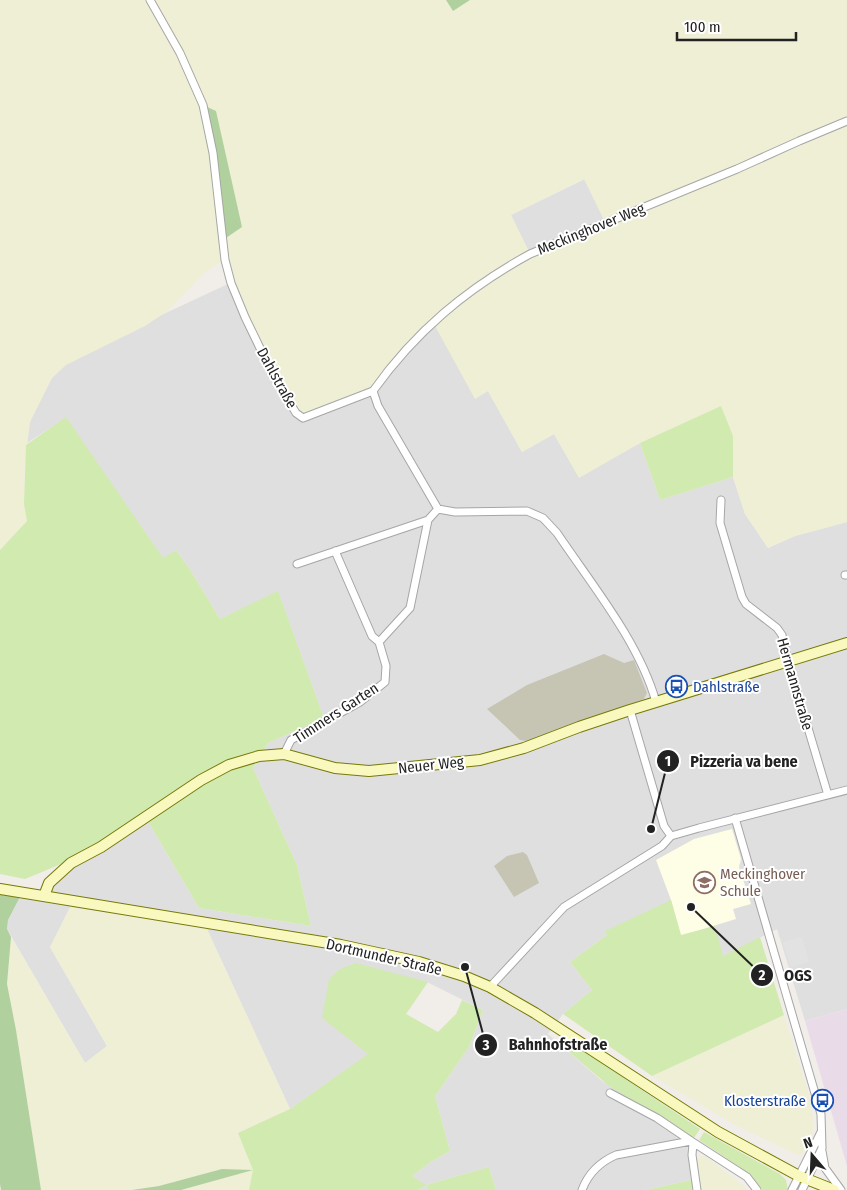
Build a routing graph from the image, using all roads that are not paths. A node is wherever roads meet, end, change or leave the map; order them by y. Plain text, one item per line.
1 (150, 0) edge
2 (847, 121) edge
3 (373, 391) junction
4 (721, 500) dead end
5 (438, 509) junction
6 (428, 520) junction
7 (335, 551) junction
8 (297, 564) dead end
9 (379, 642) junction
10 (847, 643) edge
11 (788, 661) junction
12 (656, 702) junction
13 (630, 710) junction
14 (284, 754) junction
15 (847, 790) edge
16 (828, 795) junction
17 (735, 818) junction
18 (671, 836) junction
19 (0, 888) edge
20 (44, 896) junction
21 (490, 987) junction
22 (610, 1092) dead end
23 (821, 1132) junction
24 (692, 1142) junction
25 (822, 1148) junction
26 (803, 1177) junction
27 (582, 1190) edge
28 (697, 1190) edge
29 (757, 1190) edge
30 (792, 1190) edge
31 (802, 1190) edge
32 (834, 1190) edge
33 (841, 1190) edge

1 - 3 street, Dahlstraße
2 - 3 street, Meckinghover Weg
3 - 5 street
4 - 11 street, Hermannstraße
5 - 6 street
5 - 12 street
6 - 7 street
6 - 9 street
7 - 8 street
7 - 9 street, Timmers Garten
9 - 14 street, Timmers Garten
10 - 11 main road, Neuer Weg
11 - 12 main road, Neuer Weg
11 - 16 street, Hermannstraße
12 - 13 main road, Neuer Weg
13 - 14 main road, Neuer Weg
13 - 18 street
14 - 20 main road, Neuer Weg
15 - 16 street
16 - 17 street
17 - 18 street
17 - 23 street
18 - 21 street
19 - 20 main road, Dortmunder Straße
20 - 21 main road, Dortmunder Straße
21 - 26 main road, Dortmunder Straße
22 - 24 street
23 - 25 street
23 - 26 street
24 - 27 street
24 - 28 street
24 - 29 street
25 - 26 street
25 - 33 street
26 - 30 street
26 - 31 street
26 - 32 main road, Dortmunder Straße

